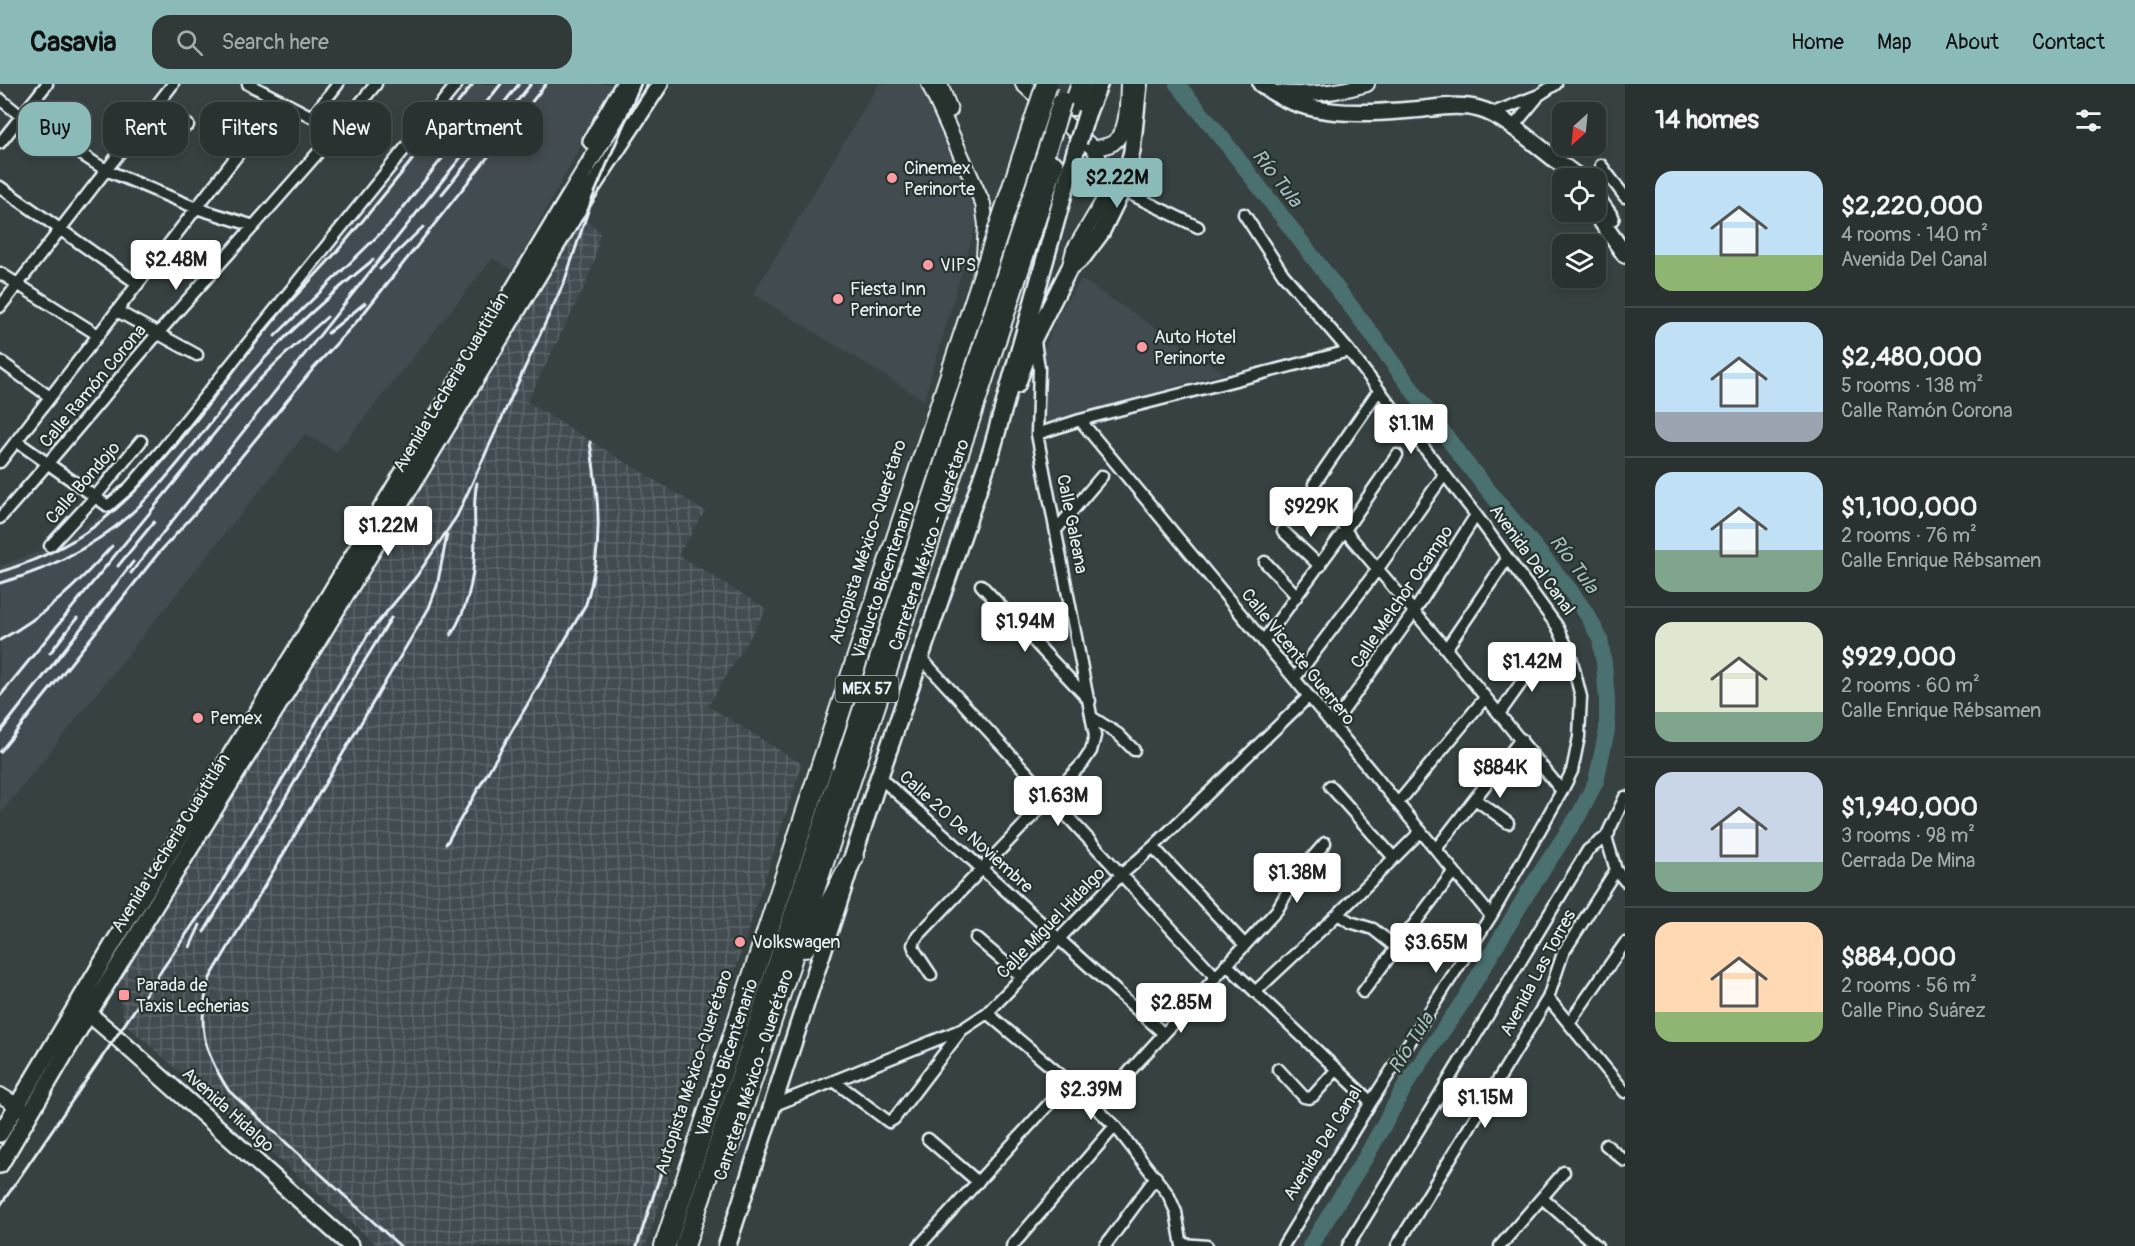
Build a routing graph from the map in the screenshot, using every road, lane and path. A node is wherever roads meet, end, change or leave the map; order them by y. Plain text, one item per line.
1 (46, 84) edge
2 (173, 84) edge
3 (248, 84) edge
4 (338, 84) edge
5 (376, 84) edge
6 (458, 84) edge
7 (624, 84) edge
8 (637, 84) edge
9 (660, 84) edge
10 (929, 84) edge
11 (940, 84) edge
12 (1081, 84) edge
13 (1099, 84) edge
14 (1128, 84) edge
15 (1138, 84) edge
16 (1367, 84) edge
17 (1556, 84) edge
18 (1037, 85) edge
19 (261, 87) edge
20 (1266, 88) edge
21 (1539, 95) junction
22 (0, 99) edge
23 (280, 100) junction
24 (1072, 101) edge
25 (32, 102) edge
26 (160, 102) edge
27 (324, 102) edge
28 (361, 102) edge
29 (1493, 113) junction
30 (18, 114) edge
31 (311, 116) edge
32 (18, 120) edge
33 (1513, 127) junction
34 (1064, 137) junction
35 (0, 143) edge
36 (1094, 149) junction
37 (958, 150) junction
38 (84, 156) edge
39 (117, 156) edge
40 (315, 156) edge
41 (1601, 165) dead end
42 (1565, 168) edge
43 (106, 170) junction
44 (1108, 177) junction
45 (0, 187) edge
46 (573, 190) junction
47 (1122, 190) junction
48 (1625, 198) edge
49 (196, 208) junction
50 (1244, 214) dead end
51 (1606, 215) edge
52 (1603, 222) edge
53 (254, 225) junction
54 (1198, 227) dead end
55 (61, 229) junction
56 (1624, 248) edge
57 (984, 256) junction
58 (1069, 269) junction
59 (0, 273) edge
60 (18, 284) junction
61 (138, 284) junction
62 (0, 308) edge
63 (117, 311) junction
64 (1030, 331) junction
65 (158, 333) junction
66 (98, 335) junction
67 (980, 344) junction
68 (1349, 351) junction
69 (197, 355) dead end
70 (0, 361) edge
71 (1379, 390) junction
72 (50, 397) junction
73 (1080, 420) junction
74 (1037, 434) junction
75 (16, 441) junction
76 (141, 441) dead end
77 (2, 455) edge
78 (1397, 455) dead end
79 (48, 464) junction
80 (1444, 475) junction
81 (1101, 476) dead end
82 (95, 497) junction
83 (1476, 515) junction
84 (0, 518) edge
85 (894, 526) junction
86 (1056, 530) junction
87 (1345, 530) junction
88 (1283, 531) dead end
89 (50, 546) dead end
90 (1507, 559) junction
91 (1265, 562) dead end
92 (1320, 566) junction
93 (1377, 570) junction
94 (981, 585) dead end
95 (1297, 596) junction
96 (1414, 612) junction
97 (310, 640) junction
98 (1264, 640) junction
99 (1446, 649) junction
100 (1541, 655) dead end
101 (921, 658) junction
102 (1295, 678) junction
103 (1309, 696) junction
104 (1485, 698) junction
105 (1090, 701) junction
106 (1499, 714) junction
107 (1093, 718) junction
108 (835, 720) junction
109 (1333, 725) junction
110 (1521, 739) junction
111 (1134, 750) dead end
112 (879, 777) junction
113 (1330, 786) dead end
114 (1562, 791) junction
115 (1625, 797) edge
116 (1051, 798) junction
117 (1474, 799) junction
118 (1398, 802) junction
119 (1625, 811) edge
120 (1508, 823) dead end
121 (1421, 831) junction
122 (1606, 837) junction
123 (1325, 843) dead end
124 (1153, 848) junction
125 (1436, 849) junction
126 (854, 857) junction
127 (1394, 858) junction
128 (983, 867) junction
129 (1616, 870) junction
130 (1454, 871) junction
131 (1121, 875) junction
132 (1625, 881) edge
133 (799, 897) junction
134 (1338, 914) junction
135 (1491, 916) junction
136 (976, 938) dead end
137 (1058, 939) junction
138 (1625, 943) edge
139 (1244, 944) junction
140 (1397, 948) junction
141 (1226, 964) junction
142 (931, 975) dead end
143 (1215, 976) junction
144 (1022, 977) junction
145 (782, 992) junction
146 (1256, 992) junction
147 (1363, 992) dead end
148 (1548, 998) junction
149 (83, 1009) junction
150 (987, 1013) junction
151 (1569, 1023) junction
152 (963, 1029) junction
153 (1163, 1033) junction
154 (1337, 1069) junction
155 (1278, 1070) dead end
156 (834, 1080) junction
157 (1069, 1082) junction
158 (1625, 1092) edge
159 (0, 1095) edge
160 (1371, 1102) junction
161 (772, 1106) junction
162 (1097, 1107) junction
163 (24, 1110) junction
164 (1115, 1126) junction
165 (0, 1134) edge
166 (928, 1139) dead end
167 (1606, 1145) dead end
168 (1625, 1161) edge
169 (0, 1165) edge
170 (1564, 1172) dead end
171 (1156, 1177) junction
172 (978, 1182) junction
173 (1542, 1198) junction
174 (1182, 1245) edge
175 (351, 1246) edge
176 (657, 1246) edge
177 (665, 1246) edge
178 (685, 1246) edge
179 (698, 1246) edge
180 (728, 1246) edge
181 (919, 1246) edge
182 (1012, 1246) edge
183 (1105, 1246) edge
184 (1207, 1246) edge
185 (1283, 1246) edge
186 (1348, 1246) edge
187 (1397, 1246) edge
188 (1500, 1246) edge
189 (1597, 1246) edge

1 - 25 street
2 - 26 street
3 - 19 street
4 - 27 street
5 - 28 street, Calle Ramón Corona
6 - 82 street
7 - 46 main road
8 - 46 main road, Avenida Lecheria Cuautitlán
9 - 97 main road, Avenida Lecheria Cuautitlán
10 - 37 street
11 - 37 street
12 - 24 highway, Carretera México - Querétaro / MEX 57
13 - 24 main road
14 - 36 street
15 - 47 main road
16 - 20 street
17 - 21 street
18 - 36 street
18 - 57 main road, Autopista México-Querétaro
18 - 108 highway, Viaducto Bicentenario, bridge
19 - 23 street
20 - 29 main road
21 - 29 street
21 - 33 street
22 - 30 street
23 - 31 street
23 - 49 street
24 - 34 highway, Carretera México - Querétaro / MEX 57
29 - 33 main road
32 - 35 street
33 - 42 main road
34 - 64 main road
34 - 67 highway, Carretera México - Querétaro / MEX 57
34 - 145 highway, Carretera México - Querétaro / MEX 57
36 - 44 street
37 - 57 street
38 - 43 street
39 - 43 street
40 - 53 street, Calle Ramón Corona
41 - 48 street
43 - 49 street
43 - 55 street
44 - 47 street
44 - 58 street
45 - 55 street
46 - 97 main road, Avenida Lecheria Cuautitlán
47 - 54 street
47 - 58 main road
49 - 53 street
49 - 61 street
50 - 68 street, Avenida Del Canal
51 - 56 main road
52 - 56 main road
53 - 65 street, Calle Ramón Corona
55 - 60 street
55 - 61 street
57 - 85 main road, Autopista México-Querétaro
58 - 64 main road
59 - 60 street
60 - 62 street
60 - 66 street
61 - 63 street
63 - 65 street
63 - 66 street
64 - 74 street, Calle Galeana
64 - 101 main road
65 - 69 street
65 - 79 street, Calle Ramón Corona
66 - 72 street
67 - 85 highway
67 - 133 highway, Carretera México - Querétaro / MEX 57
68 - 71 street, Avenida Del Canal
68 - 73 street
70 - 72 street
71 - 80 street, Avenida Del Canal
71 - 87 street
72 - 75 street
73 - 74 street
73 - 98 street, Calle Vicente Guerrero
74 - 86 street, Calle Galeana
75 - 77 street
75 - 79 street
76 - 82 street, Calle Bondojo
78 - 87 street
79 - 82 street
79 - 84 street, Calle Ramón Corona
80 - 83 street, Avenida Del Canal
80 - 93 street
81 - 86 street
82 - 89 street, Calle Bondojo
83 - 90 street, Avenida Del Canal
83 - 96 street, Calle Melchor Ocampo
85 - 108 main road, Autopista México-Querétaro
86 - 105 street, Calle Galeana
87 - 92 street
87 - 93 street
88 - 92 street
90 - 99 street
90 - 114 street, Avenida Del Canal
91 - 95 street
92 - 95 street
93 - 96 street
93 - 102 street
94 - 105 street
95 - 98 street
96 - 99 street
96 - 109 street, Calle Melchor Ocampo
97 - 149 main road, Avenida Lecheria Cuautitlán
98 - 102 street, Calle Vicente Guerrero
99 - 104 street
100 - 106 street
101 - 112 main road
101 - 116 street
102 - 103 street, Calle Vicente Guerrero
103 - 109 street, Calle Vicente Guerrero
103 - 124 street, Calle Miguel Hidalgo
104 - 106 street
104 - 118 street
105 - 107 street, Calle Galeana
106 - 110 street
107 - 111 street
107 - 116 street, Calle Galeana
108 - 133 highway
108 - 176 main road, Autopista México-Querétaro
108 - 177 highway, Viaducto Bicentenario, bridge
109 - 118 street, Calle Vicente Guerrero
110 - 114 street
110 - 117 street
112 - 126 main road
112 - 128 street, Calle 20 De Noviembre
113 - 127 street
114 - 135 street, Avenida Del Canal
115 - 122 street
116 - 128 street, Calle Galeana
116 - 131 street
117 - 120 street
117 - 125 street
118 - 121 street, Calle Vicente Guerrero
119 - 122 street
121 - 125 street, Calle Vicente Guerrero
121 - 127 street
122 - 129 street
122 - 186 street
123 - 139 street
124 - 131 street, Calle Miguel Hidalgo
124 - 139 street
125 - 130 street, Calle Vicente Guerrero
126 - 145 highway
126 - 161 main road
127 - 134 street
128 - 137 street, Calle 20 De Noviembre
128 - 142 street, Calle Galeana
129 - 132 street
129 - 148 street, Avenida Las Torres
130 - 135 street, Calle Vicente Guerrero
130 - 140 street
131 - 137 street, Calle Miguel Hidalgo
131 - 143 street
133 - 178 highway, Carretera México - Querétaro / MEX 57
134 - 140 street
134 - 146 street
135 - 160 street, Avenida Del Canal
136 - 144 street
137 - 144 street, Calle Miguel Hidalgo
137 - 153 street, Calle 20 De Noviembre
138 - 151 street
139 - 141 street
140 - 147 street
141 - 143 street
141 - 146 street
143 - 153 street
144 - 150 street, Calle Miguel Hidalgo
145 - 179 highway, Carretera México - Querétaro / MEX 57
146 - 154 street
148 - 151 street
148 - 187 street, Avenida Las Torres
149 - 163 main road, Avenida Lecheria Cuautitlán
149 - 175 main road, Avenida Hidalgo
150 - 152 street, Calle Miguel Hidalgo
150 - 157 street
151 - 158 street
152 - 156 street, Calle Miguel Hidalgo
152 - 156 street
153 - 162 street
154 - 155 street
154 - 160 street
156 - 161 street, Calle Miguel Hidalgo
157 - 162 street
157 - 172 street
159 - 163 street
160 - 185 street, Avenida Del Canal
161 - 180 main road
162 - 164 street
163 - 165 main road, Avenida Lecheria Cuautitlán
163 - 169 main road, Avenida Lecheria Cuautitlán
164 - 171 street
164 - 182 street
166 - 172 street
167 - 168 street
170 - 173 street
171 - 174 street
171 - 183 street
172 - 181 street
173 - 188 street
173 - 189 street
174 - 184 street

